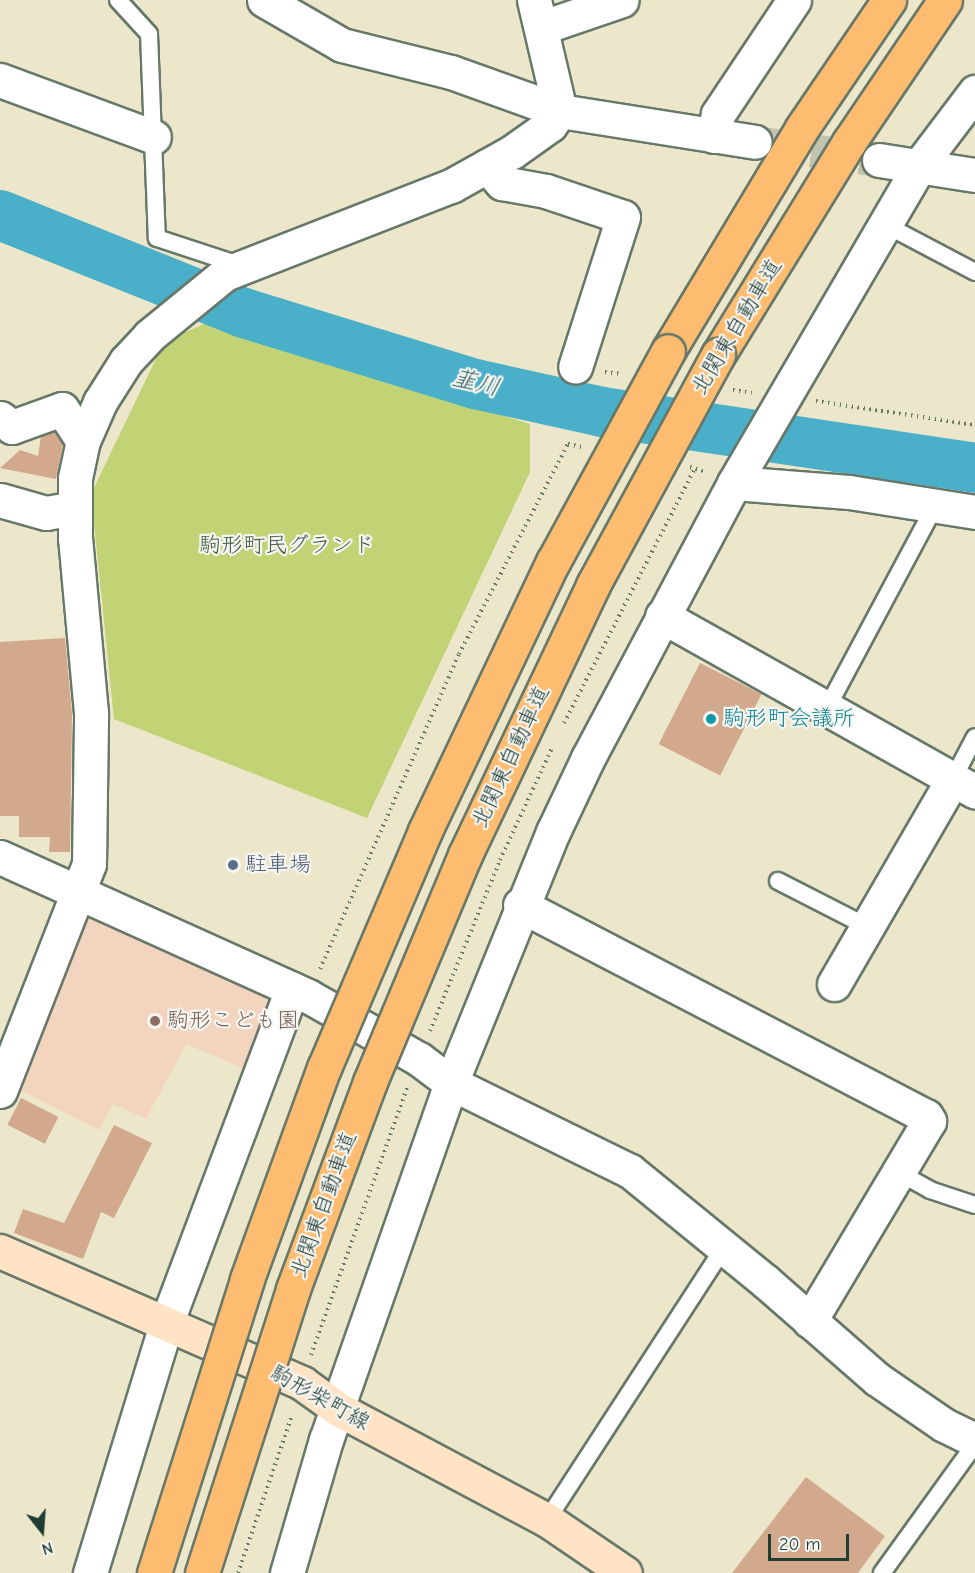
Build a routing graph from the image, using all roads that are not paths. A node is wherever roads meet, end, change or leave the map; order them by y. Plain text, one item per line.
1 (118, 0) edge
2 (264, 0) edge
3 (622, 0) edge
4 (794, 0) edge
5 (889, 0) edge
6 (945, 0) edge
7 (539, 14) edge
8 (0, 80) edge
9 (975, 92) edge
10 (560, 111) junction
11 (714, 136) junction
12 (154, 137) junction
13 (755, 142) tunnel mouth
14 (879, 160) tunnel mouth
15 (487, 166) junction
16 (919, 166) junction
17 (975, 175) edge
18 (884, 224) junction
19 (233, 270) junction
20 (975, 272) edge
21 (575, 367) dead end
22 (0, 418) edge
23 (82, 441) junction
24 (737, 478) junction
25 (0, 500) edge
26 (935, 506) junction
27 (74, 508) junction
28 (975, 512) edge
29 (662, 616) junction
30 (826, 710) junction
31 (975, 737) edge
32 (964, 786) edge
33 (0, 857) edge
34 (778, 881) dead end
35 (79, 892) junction
36 (520, 905) junction
37 (868, 927) junction
38 (834, 984) dead end
39 (292, 989) junction
40 (451, 1083) junction
41 (0, 1091) edge
42 (898, 1172) junction
43 (975, 1205) edge
44 (723, 1249) junction
45 (0, 1251) edge
46 (810, 1321) junction
47 (166, 1324) junction
48 (338, 1409) junction
49 (975, 1442) edge
50 (547, 1520) junction
51 (90, 1573) edge
52 (154, 1573) edge
53 (202, 1573) edge
54 (287, 1573) edge
55 (625, 1573) edge
56 (882, 1573) edge

1 - 12 lane
2 - 10 street
3 - 7 street
4 - 11 street
5 - 52 highway, 北関東自動車道, bridge
6 - 53 highway, 北関東自動車道, bridge
7 - 10 street
8 - 12 street
9 - 16 street
10 - 11 street
10 - 15 street
11 - 13 street
12 - 19 lane
14 - 16 street
15 - 19 street
15 - 21 street
16 - 17 street
16 - 18 street
18 - 20 lane
18 - 24 street
19 - 23 street
22 - 23 street
23 - 27 street
24 - 26 street
24 - 29 street
25 - 27 street
26 - 28 street
26 - 30 lane
27 - 35 street
29 - 30 street
29 - 36 street
30 - 32 street
31 - 32 lane
32 - 37 street
33 - 35 street
34 - 37 lane
35 - 39 street
35 - 41 street
36 - 40 street
36 - 42 street
37 - 38 street
39 - 40 street
39 - 47 street
40 - 44 street
40 - 48 street
42 - 43 lane
42 - 46 street
44 - 46 street
44 - 50 lane
45 - 47 main road, 駒形柴町線
46 - 49 street
47 - 48 main road, 駒形柴町線
47 - 51 street
48 - 50 main road, 駒形柴町線
48 - 54 street
49 - 56 lane
50 - 55 main road, 駒形柴町線

